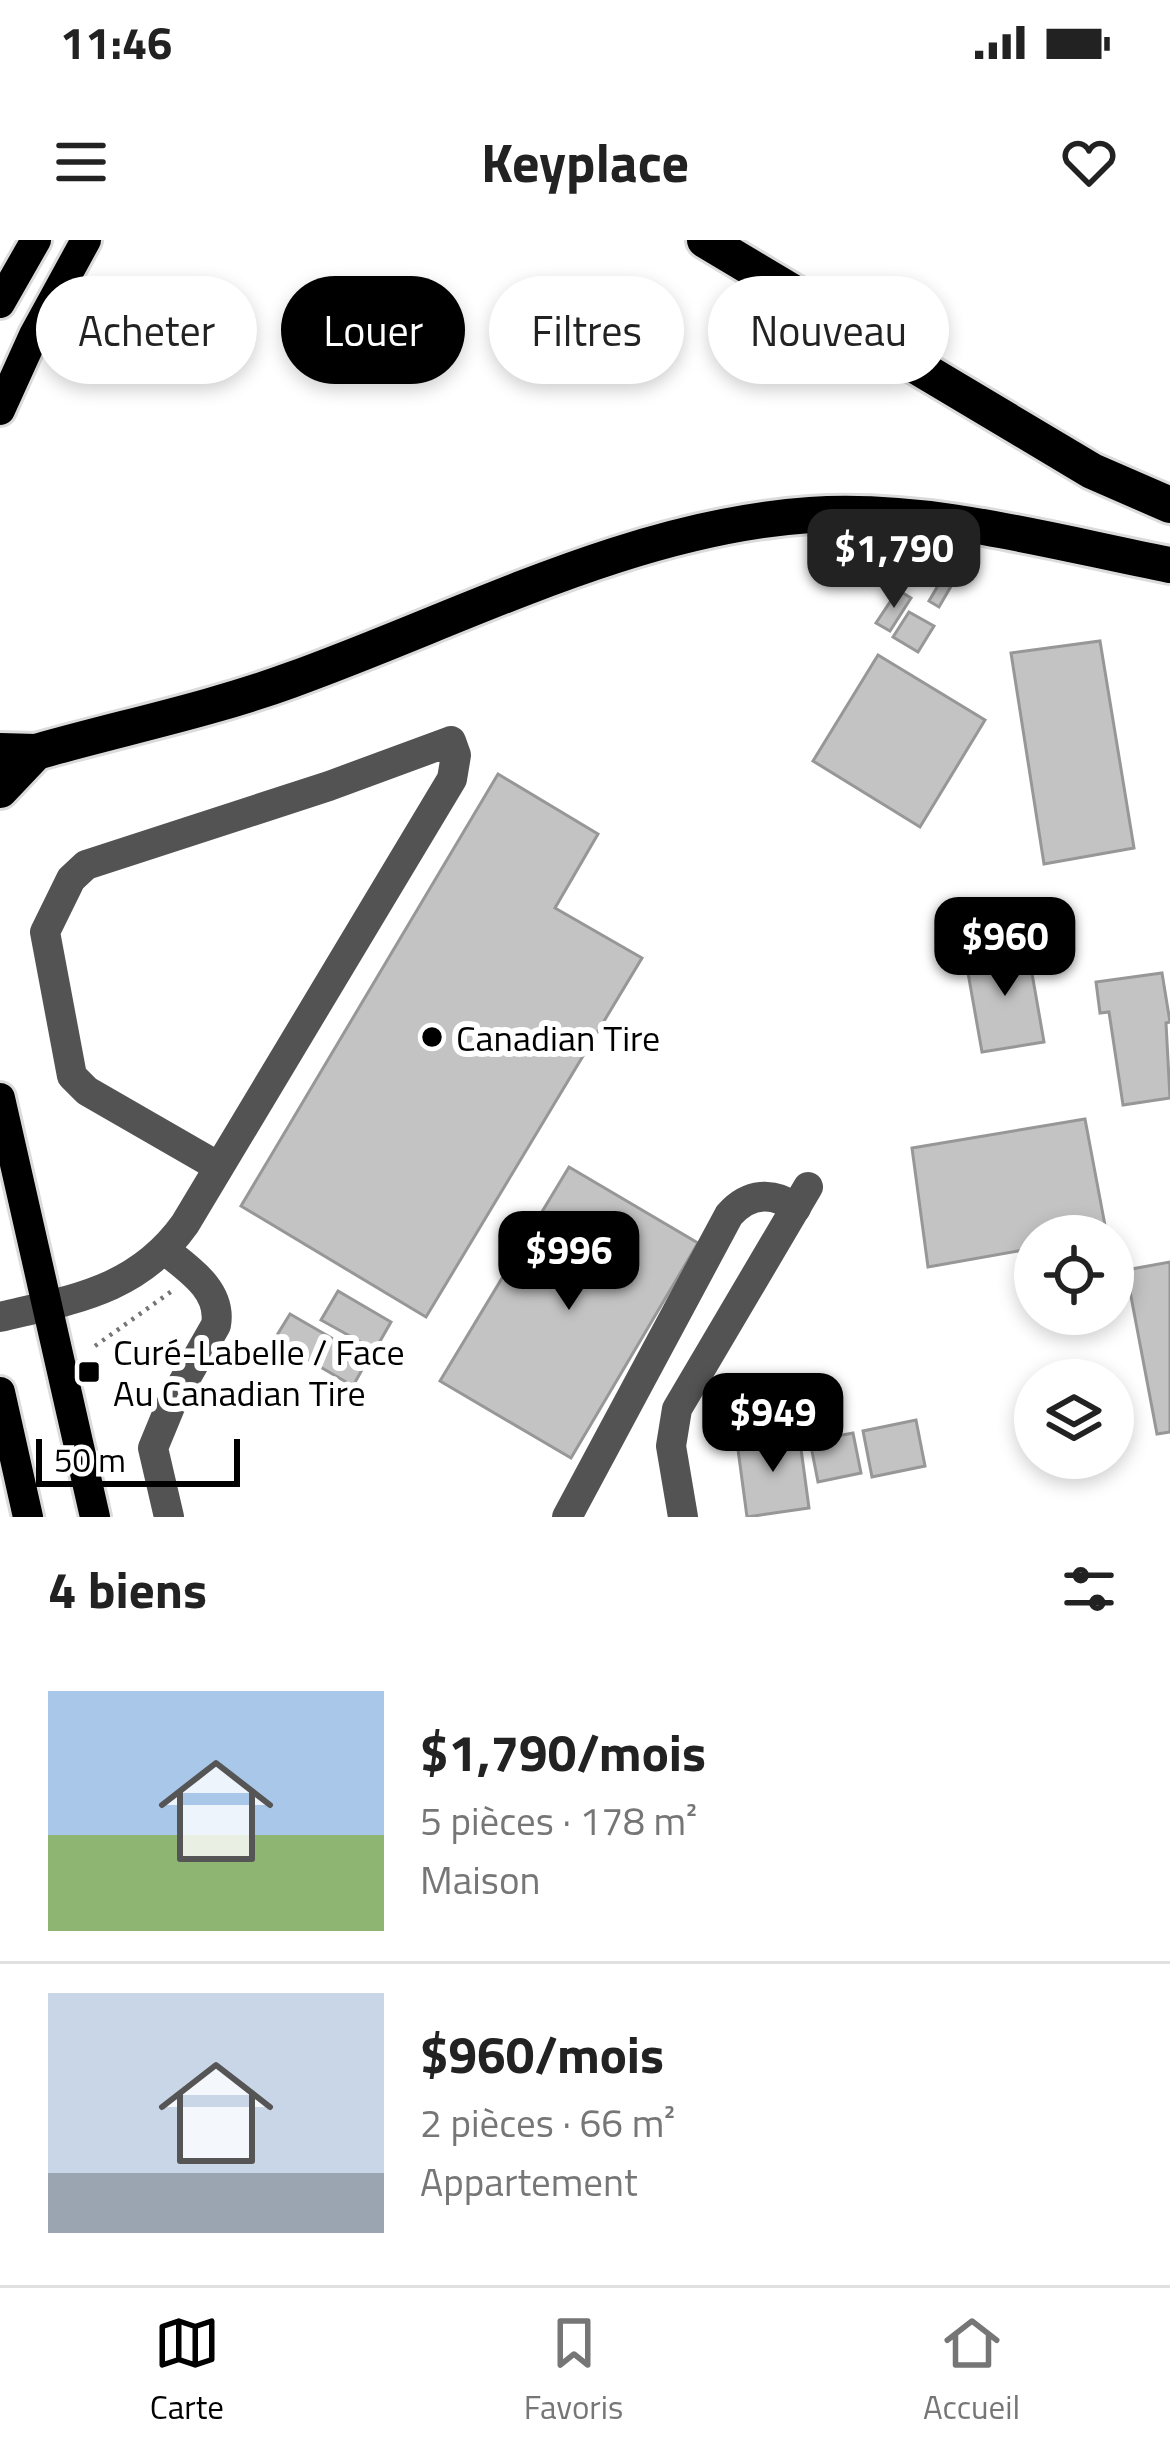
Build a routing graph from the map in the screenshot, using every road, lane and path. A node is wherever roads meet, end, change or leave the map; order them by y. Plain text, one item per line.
1 (36, 240) edge
2 (86, 240) edge
3 (705, 240) edge
4 (0, 303) edge
5 (0, 410) edge
6 (1170, 505) edge
7 (1170, 565) edge
8 (18, 751) edge
9 (0, 790) edge
10 (0, 1098) edge
11 (219, 1167) junction
12 (166, 1251) junction
13 (177, 1288) dead end
14 (48, 1306) junction
15 (0, 1317) edge
16 (95, 1346) dead end
17 (0, 1392) edge
18 (10, 1485) edge
19 (28, 1517) edge
20 (95, 1517) edge
21 (169, 1517) edge
22 (567, 1517) edge
23 (683, 1517) edge

1 - 4 main road
2 - 5 main road
3 - 6 highway
7 - 8 highway
8 - 9 highway
10 - 14 main road
11 - 11 street
11 - 12 street
12 - 14 street
12 - 21 street
13 - 16 path
14 - 15 street
14 - 20 main road
17 - 18 main road
18 - 19 main road
22 - 23 street

